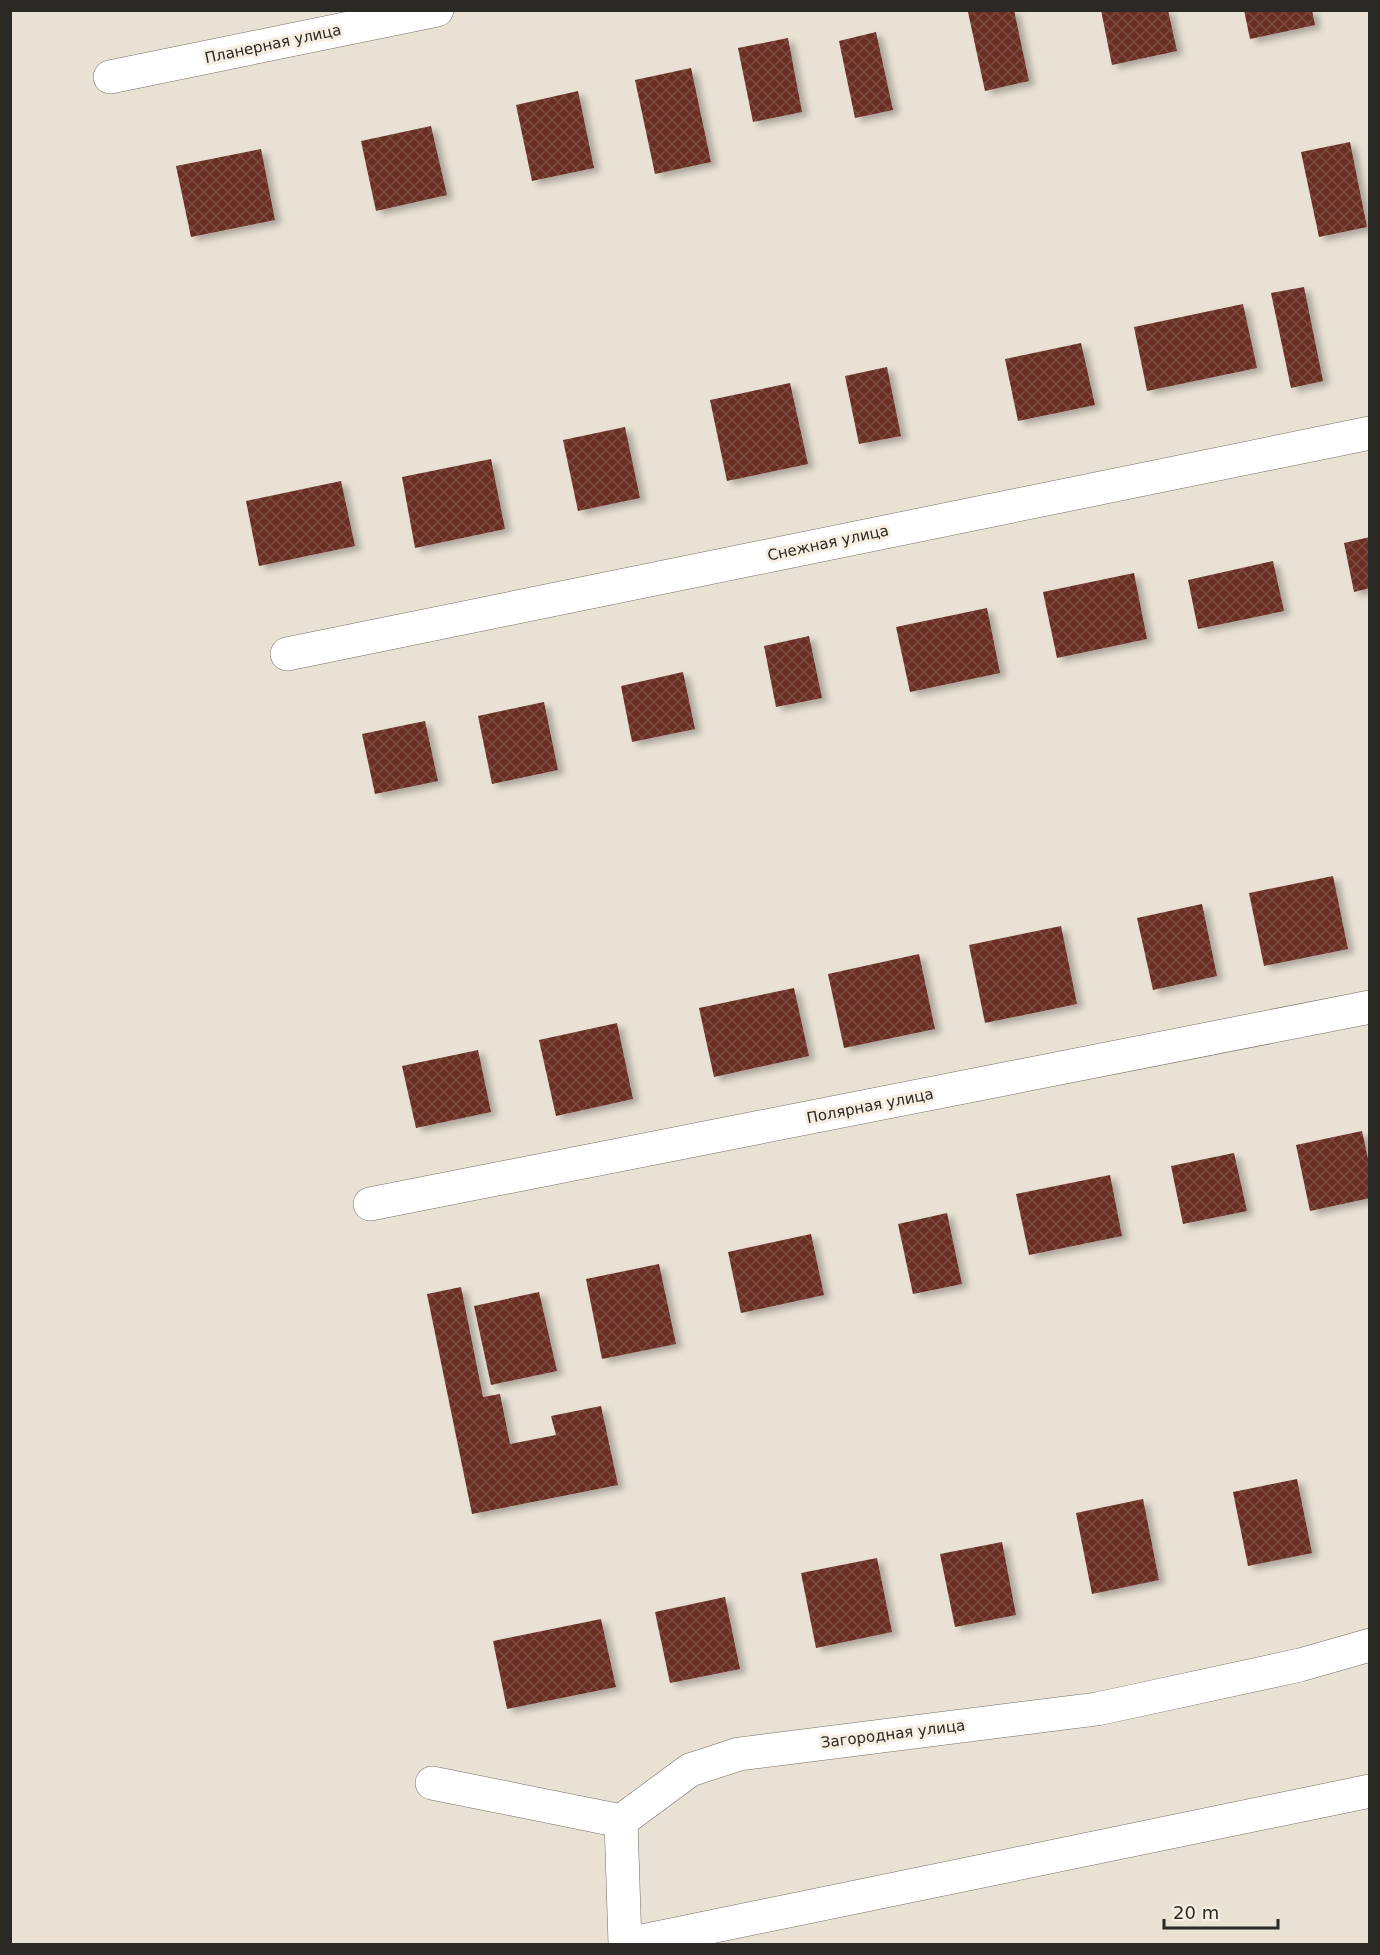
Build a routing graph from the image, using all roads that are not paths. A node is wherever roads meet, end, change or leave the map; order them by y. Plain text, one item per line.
1 (437, 10) edge
2 (110, 77) dead end
3 (1370, 433) edge
4 (288, 654) dead end
5 (1370, 1007) edge
6 (370, 1204) dead end
7 (1370, 1645) edge
8 (432, 1783) dead end
9 (1370, 1791) edge
10 (621, 1821) junction
11 (626, 1944) edge

1 - 2 street, Планерная улица
3 - 4 street, Снежная улица
5 - 6 street, Полярная улица
7 - 10 street, Загородная улица
8 - 10 street
9 - 11 street
10 - 11 street

